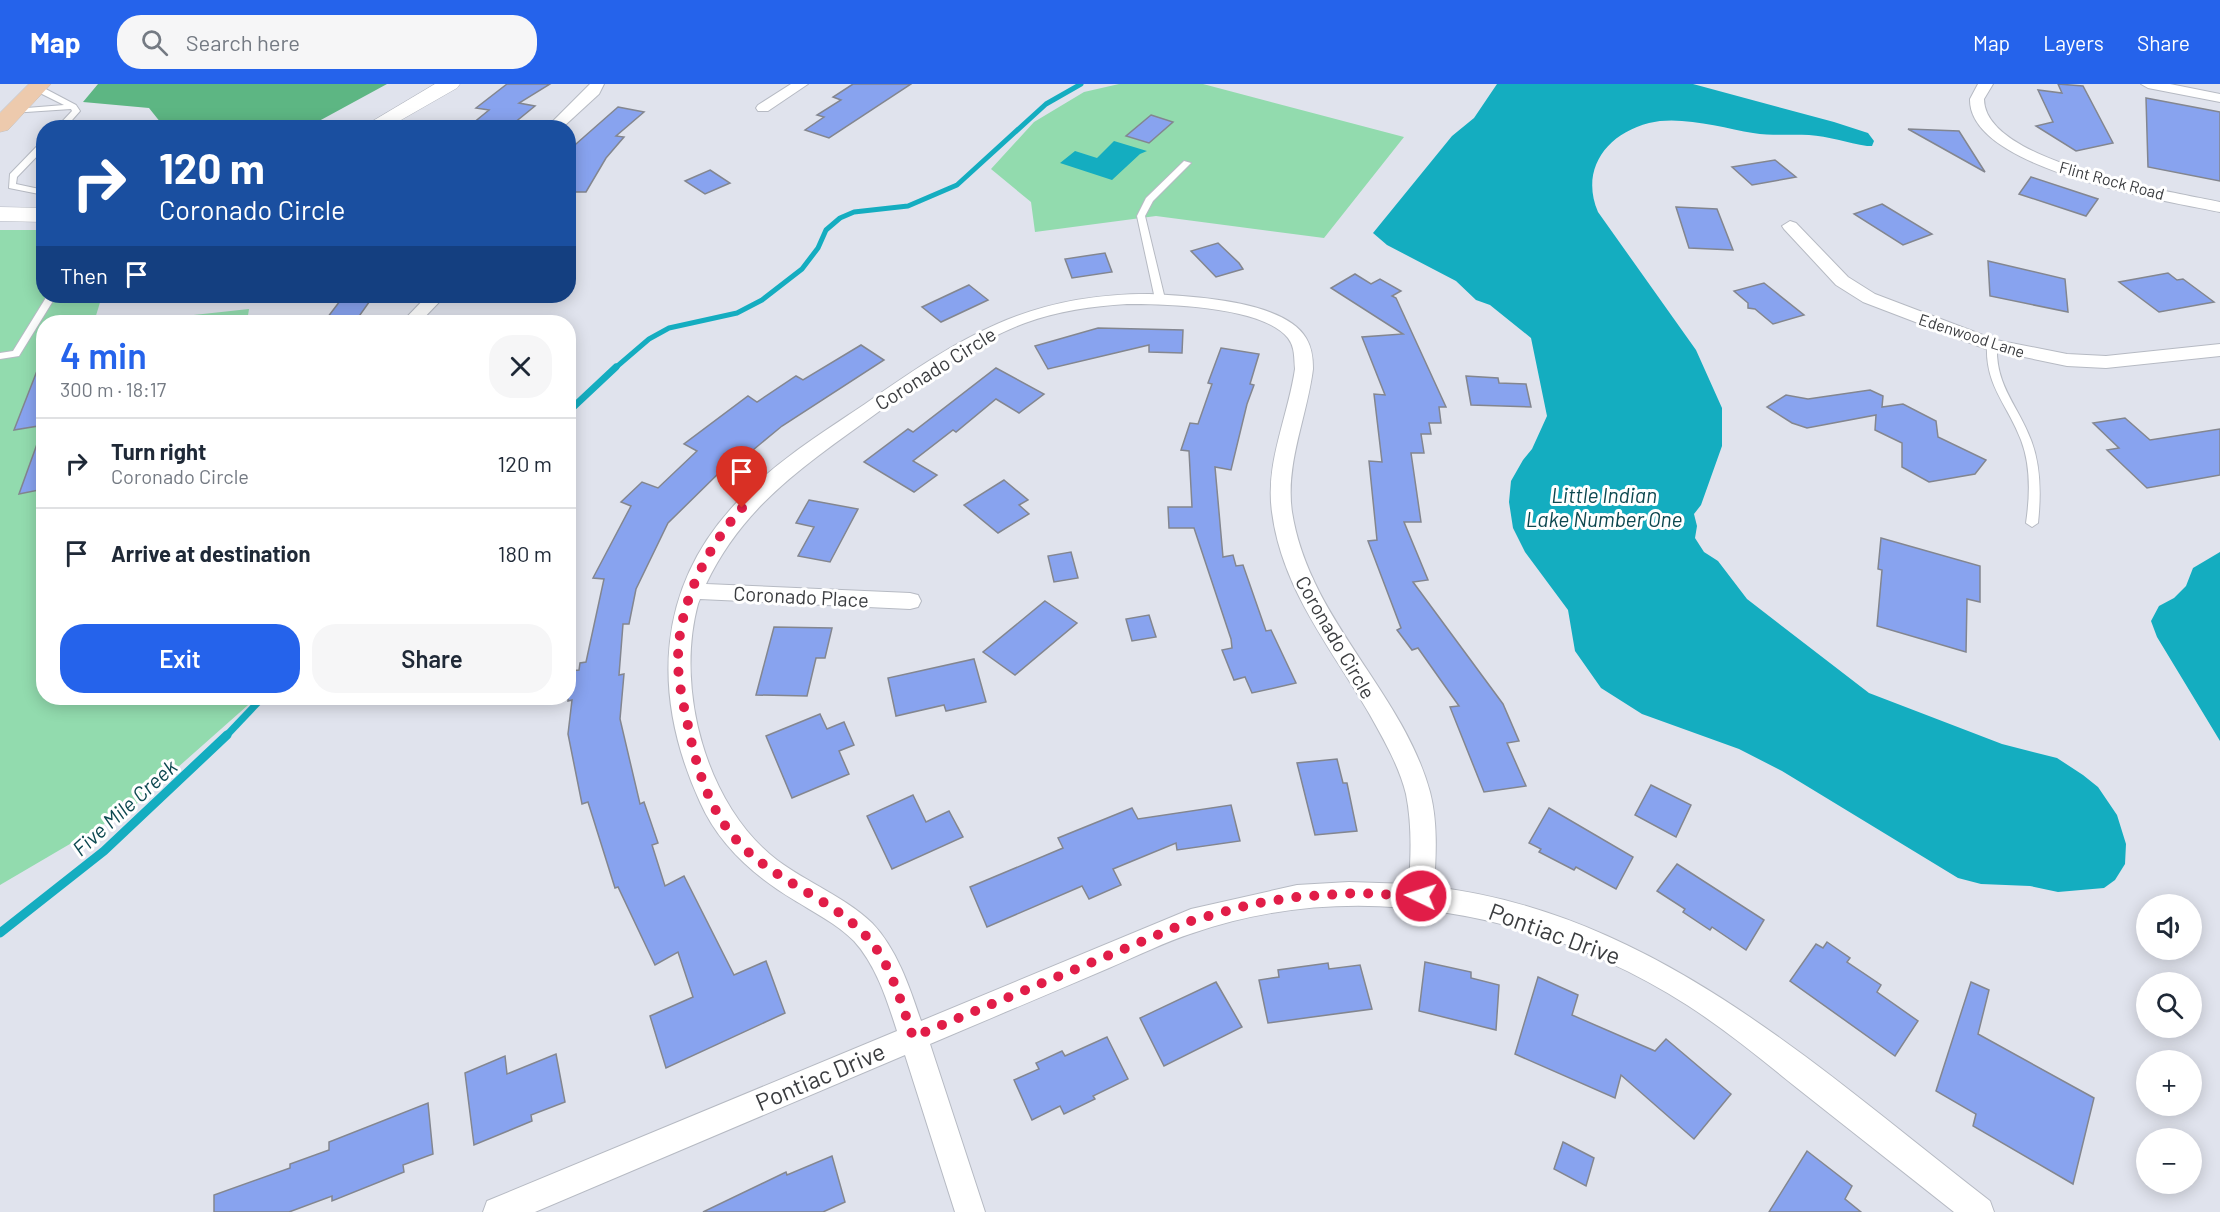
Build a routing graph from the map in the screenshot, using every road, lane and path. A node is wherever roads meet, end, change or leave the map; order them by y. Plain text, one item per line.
1 (450, 84) edge
2 (597, 84) edge
3 (801, 84) edge
4 (1983, 85) edge
5 (2154, 85) edge
6 (39, 86) edge
7 (2220, 99) edge
8 (73, 107) junction
9 (763, 108) dead end
10 (7, 118) edge
11 (68, 120) edge
12 (385, 120) edge
13 (562, 120) edge
14 (36, 152) edge
15 (1187, 163) dead end
16 (36, 191) edge
17 (2220, 207) edge
18 (0, 214) edge
19 (36, 215) edge
20 (1790, 226) dead end
21 (1160, 299) junction
22 (429, 303) edge
23 (418, 315) edge
24 (36, 321) edge
25 (1992, 345) junction
26 (2220, 350) edge
27 (0, 356) edge
28 (2032, 523) dead end
29 (692, 591) junction
30 (910, 601) dead end
31 (1421, 896) junction
32 (913, 1037) junction
33 (498, 1212) edge
34 (970, 1212) edge
35 (1978, 1212) edge

1 - 12 street
2 - 13 street
3 - 9 street
4 - 17 street, Flint Rock Road
5 - 7 street
6 - 8 lane
6 - 10 main road
8 - 10 lane
8 - 11 lane
14 - 16 lane
15 - 21 lane
18 - 19 street
20 - 25 street, Edenwood Lane
21 - 29 street, Coronado Circle
21 - 31 street, Coronado Circle
22 - 23 street
24 - 27 lane
25 - 26 street, Edenwood Lane
25 - 28 lane
29 - 30 street, Coronado Place
29 - 32 street, Coronado Circle
31 - 32 street, Pontiac Drive
31 - 35 street, Pontiac Drive
32 - 33 street, Pontiac Drive
32 - 34 street, Coronado Circle

